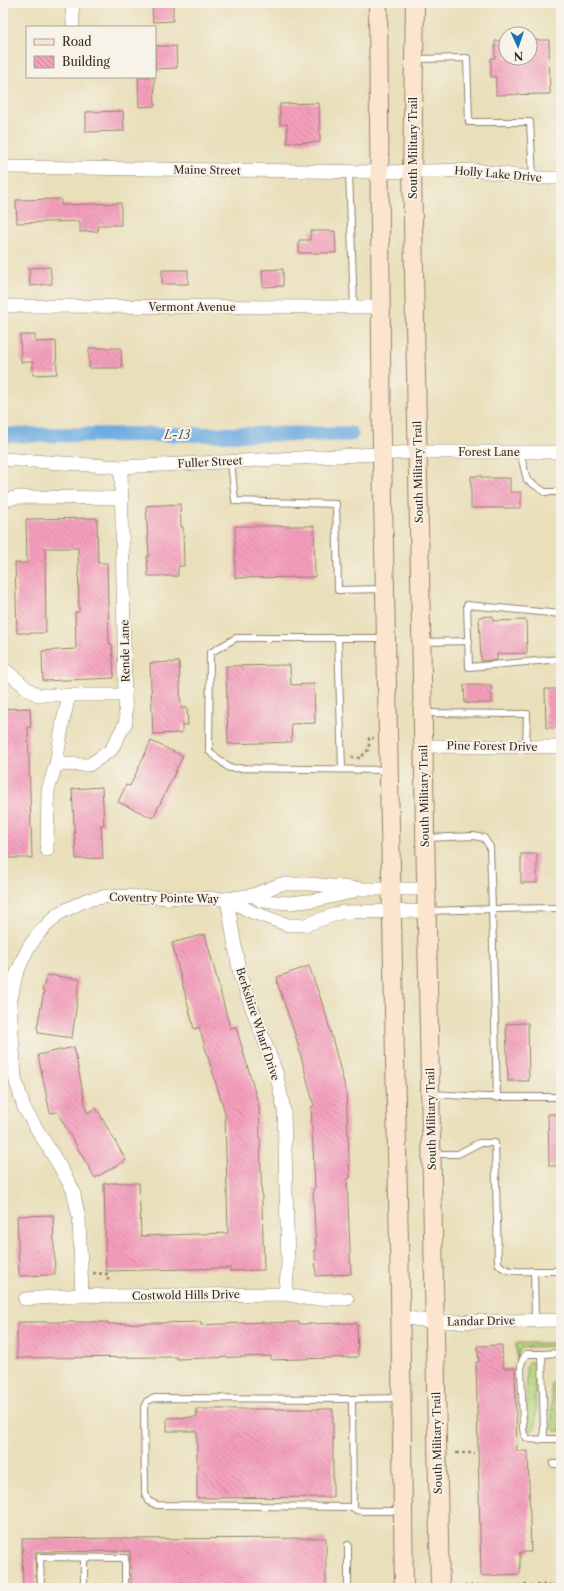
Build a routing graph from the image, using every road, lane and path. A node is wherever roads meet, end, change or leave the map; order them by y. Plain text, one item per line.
1 (72, 3) edge
2 (378, 3) edge
3 (414, 3) edge
4 (73, 23) dead end
5 (414, 59) junction
6 (3, 167) edge
7 (412, 171) junction
8 (349, 172) junction
9 (379, 172) junction
10 (533, 178) junction
11 (561, 178) edge
12 (3, 306) edge
13 (354, 307) junction
14 (381, 307) junction
15 (417, 452) junction
16 (520, 452) junction
17 (561, 452) edge
18 (382, 454) junction
19 (3, 459) edge
20 (231, 461) junction
21 (121, 467) junction
22 (561, 492) edge
23 (122, 498) junction
24 (3, 502) edge
25 (385, 590) junction
26 (561, 614) edge
27 (338, 638) junction
28 (386, 638) junction
29 (469, 640) junction
30 (421, 642) junction
31 (561, 659) edge
32 (3, 668) edge
33 (126, 695) junction
34 (69, 696) junction
35 (422, 713) junction
36 (375, 738) dead end
37 (423, 746) junction
38 (526, 747) junction
39 (561, 747) edge
40 (348, 752) dead end
41 (56, 764) junction
42 (342, 769) junction
43 (389, 770) junction
44 (425, 838) junction
45 (47, 850) dead end
46 (392, 888) junction
47 (363, 889) junction
48 (426, 889) junction
49 (253, 895) junction
50 (227, 898) junction
51 (275, 902) junction
52 (561, 908) edge
53 (492, 909) junction
54 (392, 910) junction
55 (426, 911) junction
56 (268, 918) junction
57 (430, 1094) junction
58 (561, 1097) edge
59 (496, 1098) junction
60 (432, 1154) junction
61 (534, 1271) junction
62 (561, 1271) edge
63 (88, 1273) dead end
64 (108, 1287) dead end
65 (285, 1294) junction
66 (82, 1295) junction
67 (24, 1299) dead end
68 (347, 1299) dead end
69 (401, 1317) junction
70 (535, 1320) junction
71 (561, 1320) edge
72 (435, 1322) junction
73 (561, 1353) edge
74 (542, 1354) junction
75 (352, 1398) junction
76 (402, 1398) junction
77 (544, 1439) junction
78 (561, 1439) edge
79 (456, 1453) dead end
80 (475, 1453) dead end
81 (553, 1464) dead end
82 (561, 1464) edge
83 (353, 1507) junction
84 (403, 1511) junction
85 (348, 1545) dead end
86 (84, 1558) junction
87 (556, 1585) dead end
88 (458, 1586) dead end
89 (41, 1588) edge
90 (84, 1588) edge
91 (125, 1588) edge
92 (348, 1588) edge
93 (404, 1588) edge
94 (440, 1588) edge

1 - 4 street
2 - 9 main road
3 - 5 main road, South Military Trail
5 - 7 main road, South Military Trail
5 - 10 lane
6 - 8 street, Maine Street
7 - 9 street, Maine Street
7 - 10 street, Holly Lake Drive
7 - 15 main road, South Military Trail
8 - 9 street, Maine Street
8 - 13 lane
9 - 14 main road
10 - 11 street, Holly Lake Drive
12 - 13 street, Vermont Avenue
13 - 14 street, Vermont Avenue
14 - 18 main road
15 - 16 street, Forest Lane
15 - 18 street, Fuller Street
15 - 30 main road, South Military Trail
16 - 17 street, Forest Lane
16 - 22 lane
18 - 20 street, Fuller Street
18 - 25 main road
19 - 21 street, Fuller Street
20 - 21 street, Fuller Street
20 - 25 lane
21 - 23 street, Rende Lane
23 - 24 street
23 - 33 street, Rende Lane
25 - 28 main road
26 - 29 lane
27 - 28 lane
27 - 42 lane
27 - 42 lane
28 - 43 main road
29 - 30 lane
29 - 31 lane
30 - 35 main road, South Military Trail
32 - 34 street, Rende Lane
33 - 34 street, Rende Lane
33 - 41 street
34 - 41 street
35 - 37 main road, South Military Trail
35 - 38 lane
36 - 40 path
37 - 38 street, Pine Forest Drive
37 - 44 main road, South Military Trail
38 - 39 street, Pine Forest Drive
41 - 45 street
42 - 43 lane
43 - 46 main road
44 - 48 main road, South Military Trail
44 - 53 lane
46 - 47 street, Coventry Pointe Way
46 - 48 street, Coventry Pointe Way
46 - 54 main road
47 - 49 street, Coventry Pointe Way
47 - 51 street, Coventry Pointe Way
48 - 55 main road, South Military Trail
49 - 50 street, Coventry Pointe Way
49 - 51 street, Coventry Pointe Way
50 - 56 street, Coventry Pointe Way
50 - 65 street, Berkshire Wharf Drive
50 - 66 street, Coventry Pointe Way
51 - 56 street
52 - 53 lane
53 - 55 lane
53 - 59 lane
54 - 55 street, Coventry Pointe Way
54 - 56 street, Coventry Pointe Way
54 - 69 main road
55 - 57 main road, South Military Trail
57 - 59 lane
57 - 60 main road, South Military Trail
58 - 59 lane
60 - 61 lane
60 - 72 main road, South Military Trail
61 - 62 lane
61 - 70 lane
63 - 64 path
65 - 66 street, Costwold Hills Drive
65 - 68 street, Costwold Hills Drive
66 - 67 street, Costwold Hills Drive
69 - 72 street, Landar Drive
69 - 76 main road
70 - 71 street, Landar Drive
70 - 72 street, Landar Drive
72 - 94 main road, South Military Trail
73 - 74 lane
74 - 77 lane
74 - 77 lane
75 - 76 lane
75 - 83 lane
75 - 83 lane
76 - 84 main road
77 - 78 lane
79 - 80 path
81 - 82 lane
83 - 84 lane
84 - 93 main road
85 - 92 lane
86 - 89 lane
86 - 90 lane
86 - 91 lane
87 - 88 path

